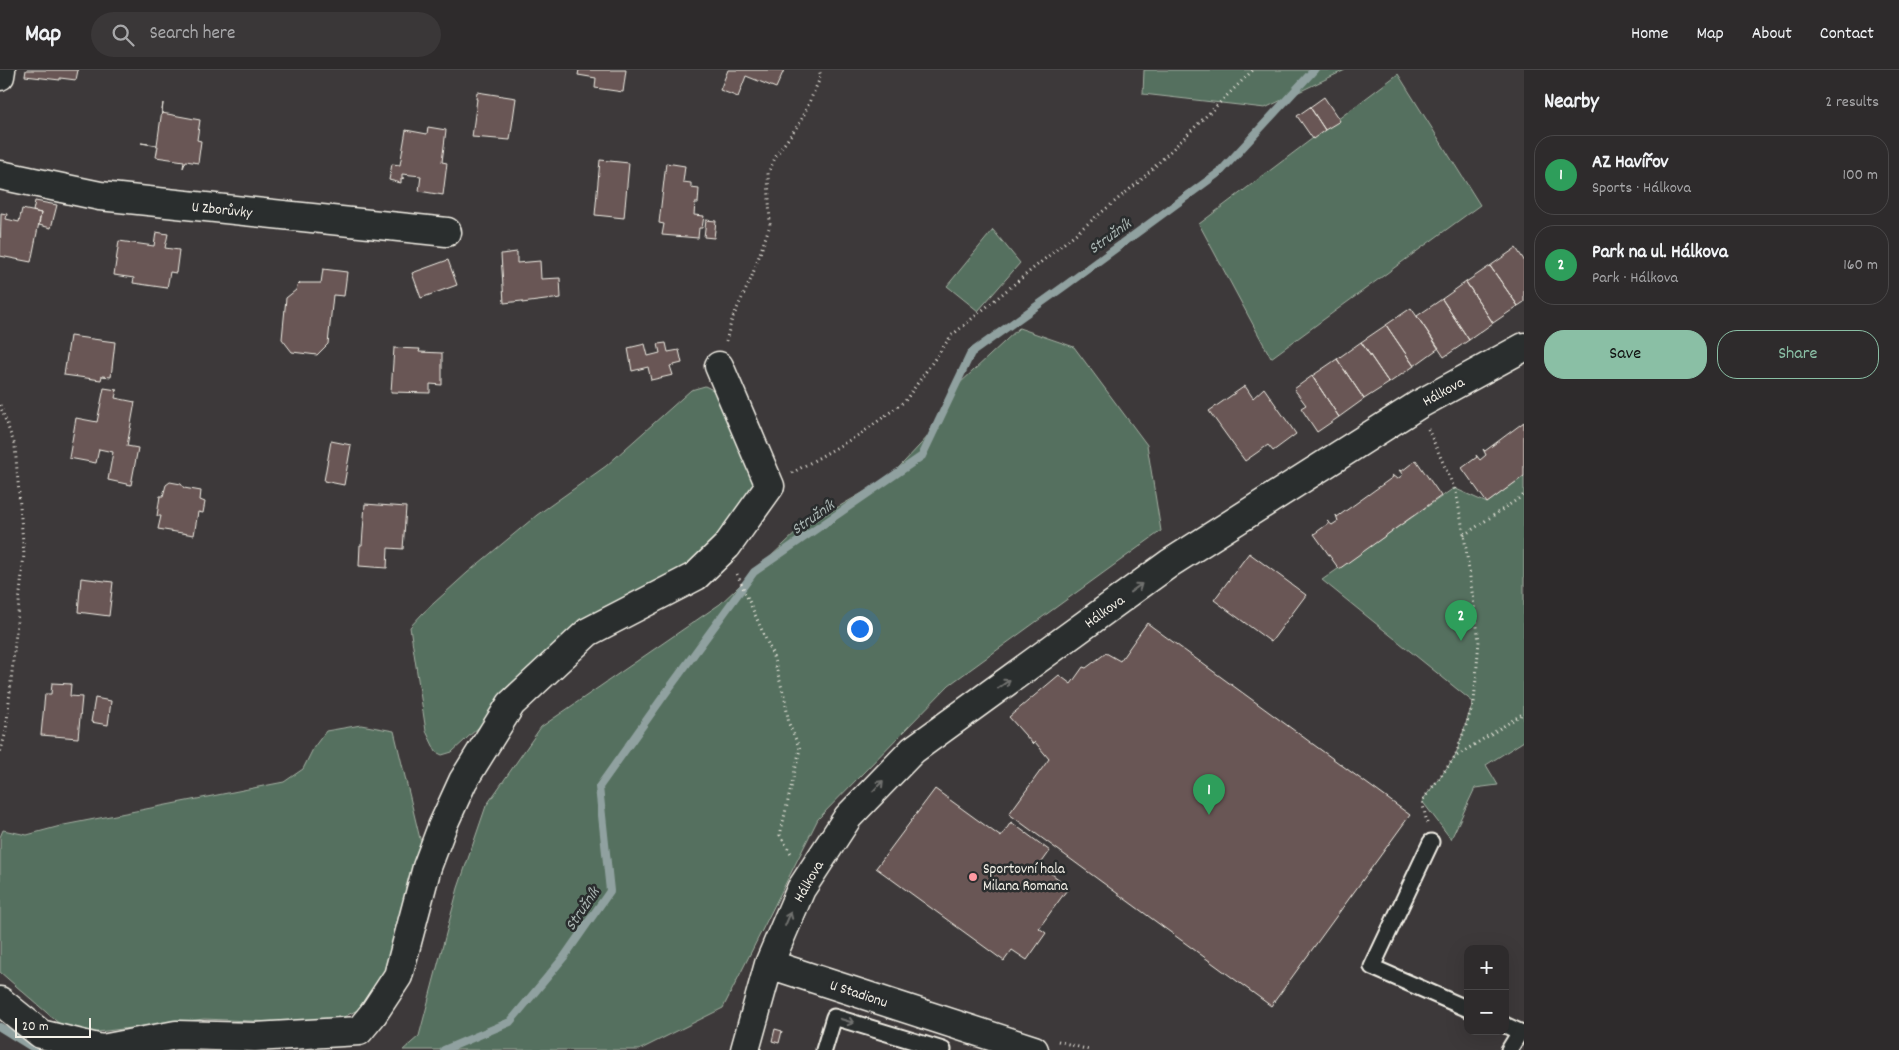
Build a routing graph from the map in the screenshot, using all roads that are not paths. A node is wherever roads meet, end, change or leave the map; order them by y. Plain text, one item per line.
1 (1, 70) edge
2 (0, 76) edge
3 (0, 175) edge
4 (446, 232) dead end
5 (1524, 347) edge
6 (719, 366) road end
7 (1431, 842) road end
8 (769, 964) junction
9 (0, 1001) edge
10 (1464, 1007) edge
11 (1509, 1027) edge
12 (744, 1050) edge
13 (824, 1050) edge
14 (943, 1050) edge
15 (1034, 1050) edge
16 (1509, 1050) edge

1 - 2 street
3 - 4 street, U Zborůvky
8 -> 5 street, Hálkova
6 - 9 street
7 - 10 lane
8 - 12 street
8 - 15 street, U Stadionu
11 - 16 lane
13 -> 14 lane

